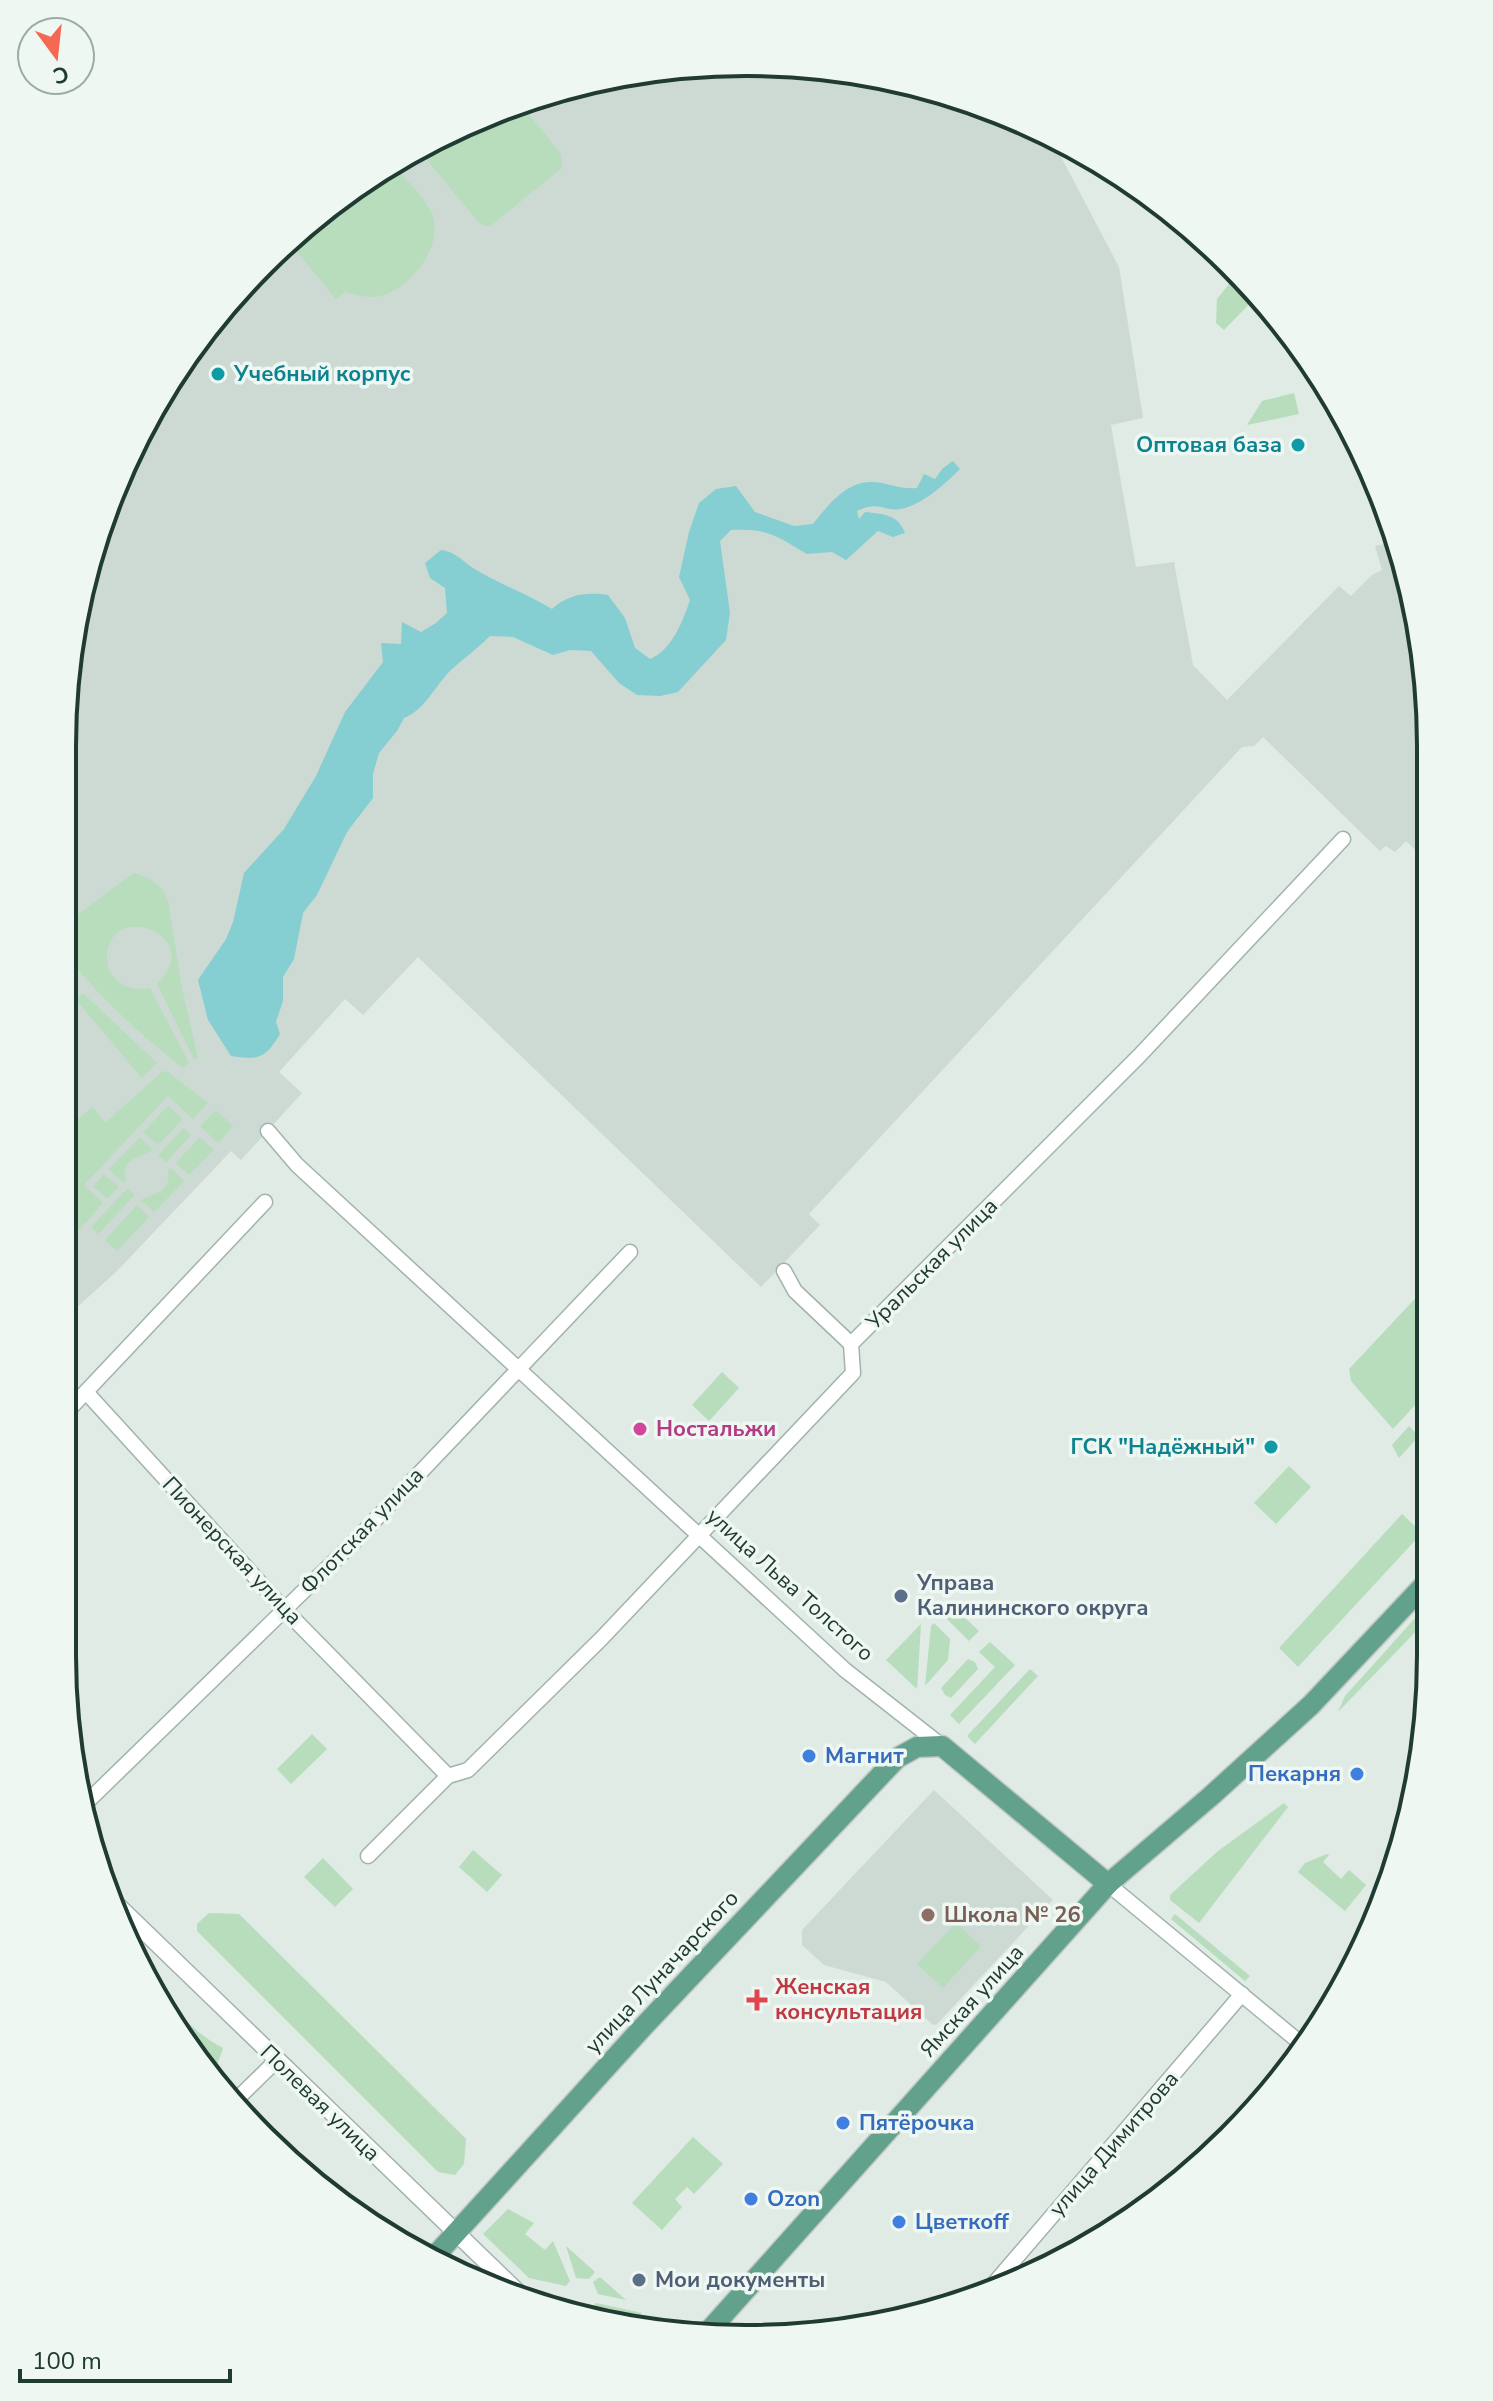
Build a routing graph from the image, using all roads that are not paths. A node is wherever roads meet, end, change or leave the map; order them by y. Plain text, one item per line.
1 (1343, 839) dead end
2 (268, 1131) dead end
3 (265, 1202) dead end
4 (630, 1252) dead end
5 (784, 1271) dead end
6 (851, 1344) junction
7 (518, 1368) junction
8 (86, 1392) junction
9 (76, 1402) edge
10 (698, 1536) junction
11 (1417, 1593) edge
12 (285, 1610) junction
13 (942, 1746) junction
14 (448, 1776) junction
15 (92, 1797) edge
16 (368, 1856) dead end
17 (1108, 1884) junction
18 (130, 1917) edge
19 (1242, 1994) junction
20 (1295, 2039) edge
21 (277, 2060) junction
22 (241, 2095) edge
23 (455, 2233) junction
24 (440, 2250) edge
25 (1002, 2274) edge
26 (504, 2279) edge
27 (715, 2324) edge

1 - 6 street, Уральская улица
2 - 7 street, улица Льва Толстого
3 - 8 street
4 - 7 street, Флотская улица
5 - 6 street
6 - 10 street, Уральская улица
7 - 10 street, улица Льва Толстого
7 - 12 street, Флотская улица
8 - 9 street
8 - 12 street, Пионерская улица
10 - 13 street, улица Льва Толстого
10 - 14 street, Уральская улица
11 - 17 main road, Ямская улица
12 - 14 street, Пионерская улица
12 - 15 street, Флотская улица
13 - 17 main road, улица Льва Толстого
13 - 23 main road, улица Луначарского
14 - 16 street, Уральская улица
17 - 19 street, улица Льва Толстого
17 - 27 main road, Ямская улица
18 - 21 street, Полевая улица
19 - 20 street, улица Льва Толстого
19 - 25 street, улица Димитрова
21 - 22 street
21 - 23 street, Полевая улица
23 - 24 main road, улица Луначарского
23 - 26 street, Полевая улица

